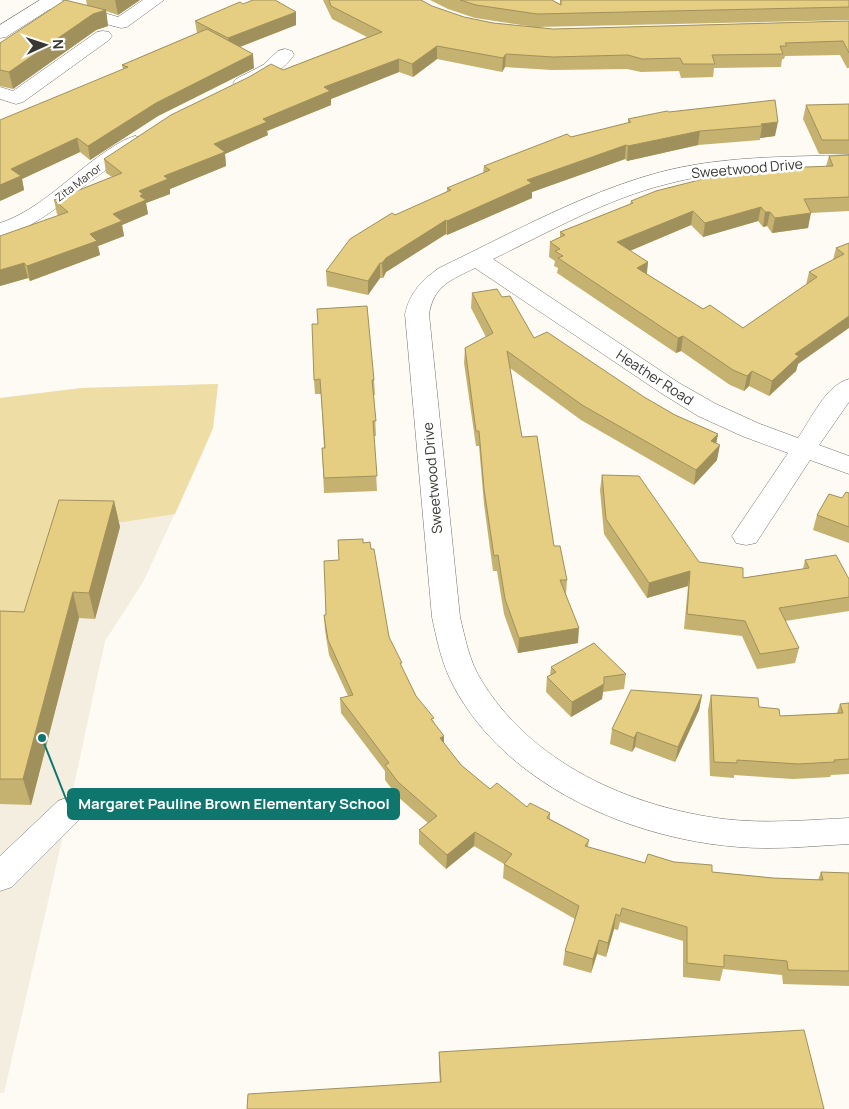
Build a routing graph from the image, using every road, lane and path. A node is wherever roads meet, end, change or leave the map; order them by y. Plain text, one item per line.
1 (155, 0) edge
2 (50, 1) edge
3 (0, 34) edge
4 (103, 36) dead end
5 (285, 55) dead end
6 (227, 91) edge
7 (0, 93) edge
8 (152, 131) edge
9 (849, 161) edge
10 (0, 230) edge
11 (477, 259) junction
12 (849, 387) edge
13 (804, 449) junction
14 (849, 465) edge
15 (746, 536) dead end
16 (69, 810) dead end
17 (849, 831) edge
18 (0, 877) edge

1 - 2 street
2 - 3 street
4 - 7 street
5 - 6 street
8 - 10 street, Zita Manor
9 - 11 street, Sweetwood Drive
11 - 13 street, Heather Road
11 - 17 street, Sweetwood Drive
12 - 13 street
13 - 14 street, Heather Road
13 - 15 street
16 - 18 street

